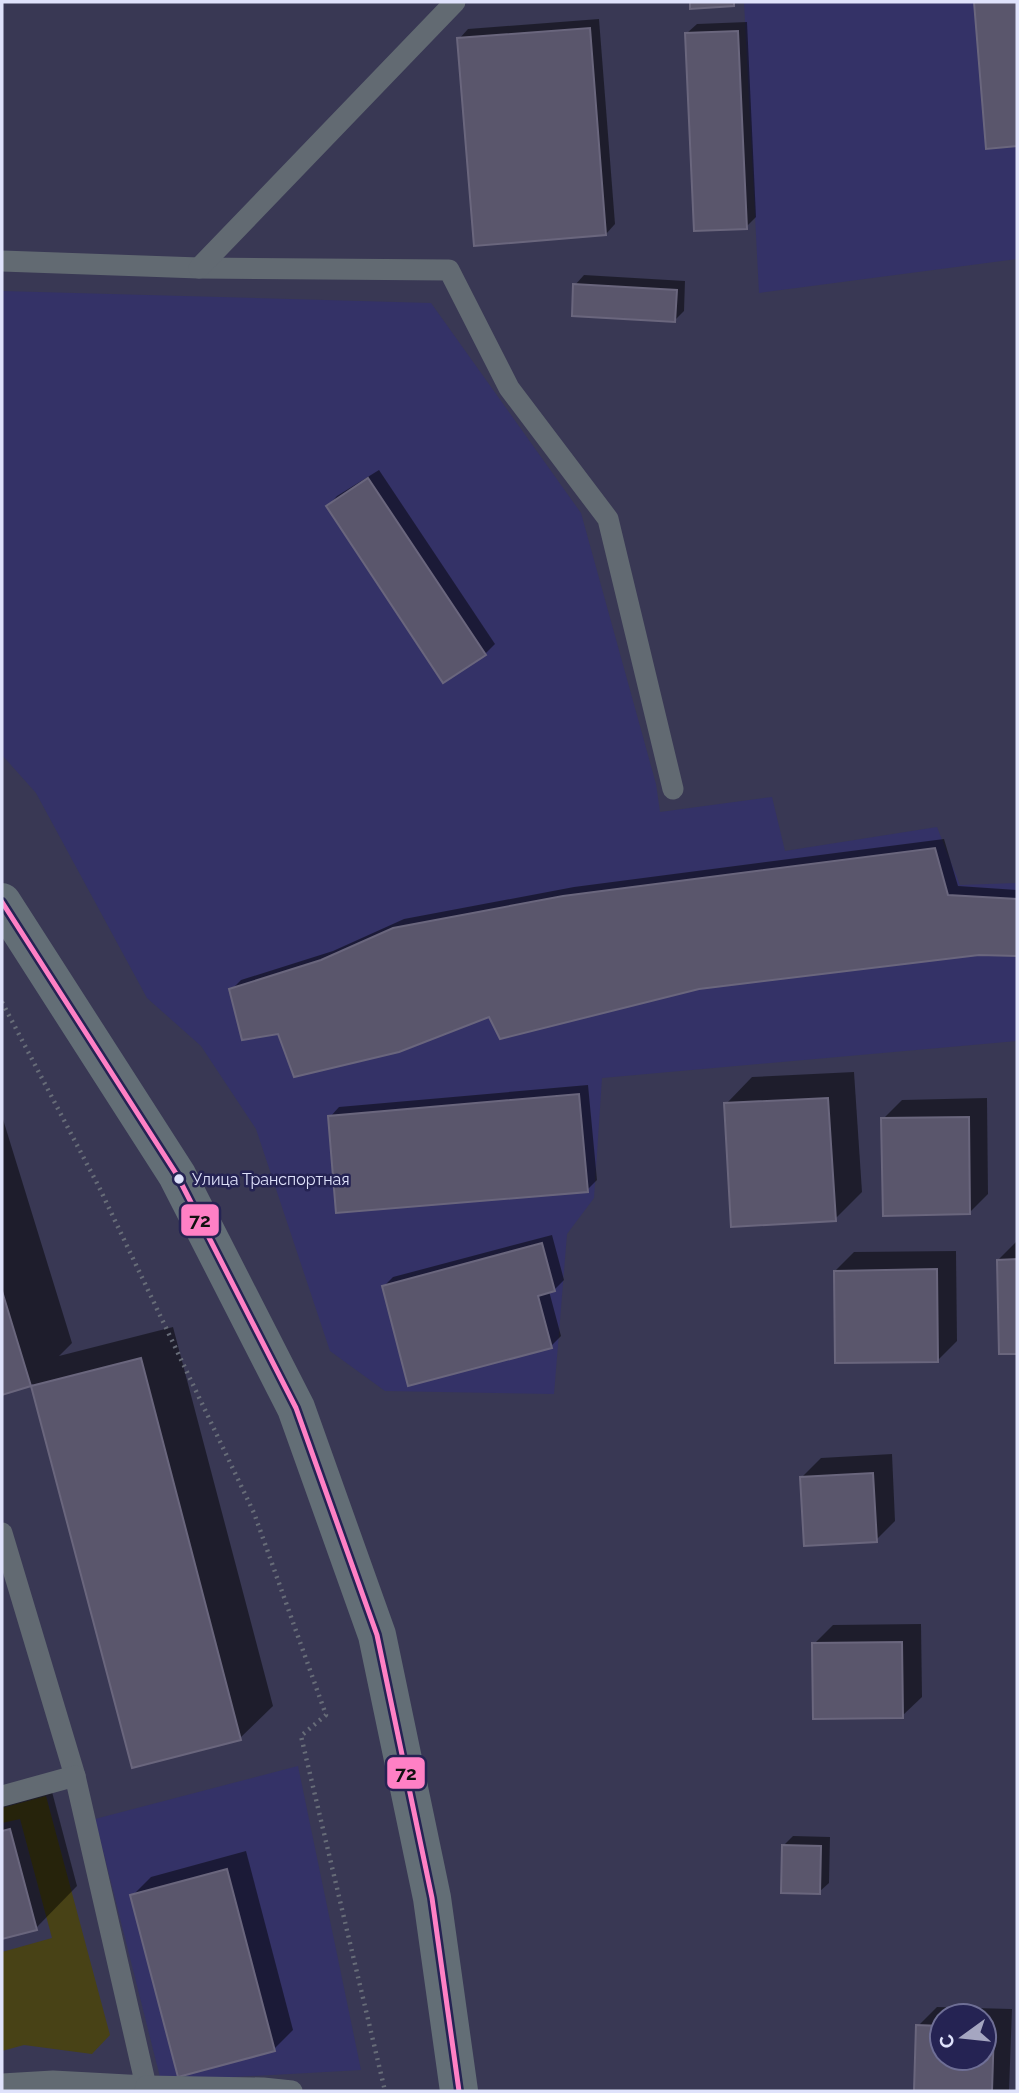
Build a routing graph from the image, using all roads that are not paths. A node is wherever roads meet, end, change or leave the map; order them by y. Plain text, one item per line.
1 (455, 2) edge
2 (2, 261) edge
3 (199, 268) junction
4 (673, 789) dead end
5 (2, 902) edge
6 (2, 1533) edge
7 (75, 1776) junction
8 (2, 1796) edge
9 (2, 2084) edge
10 (146, 2089) edge
11 (292, 2091) edge
12 (459, 2091) edge

1 - 3 lane
2 - 3 lane
3 - 4 lane
5 - 12 street
6 - 7 lane
7 - 8 lane
7 - 10 lane
9 - 10 lane
10 - 11 lane

